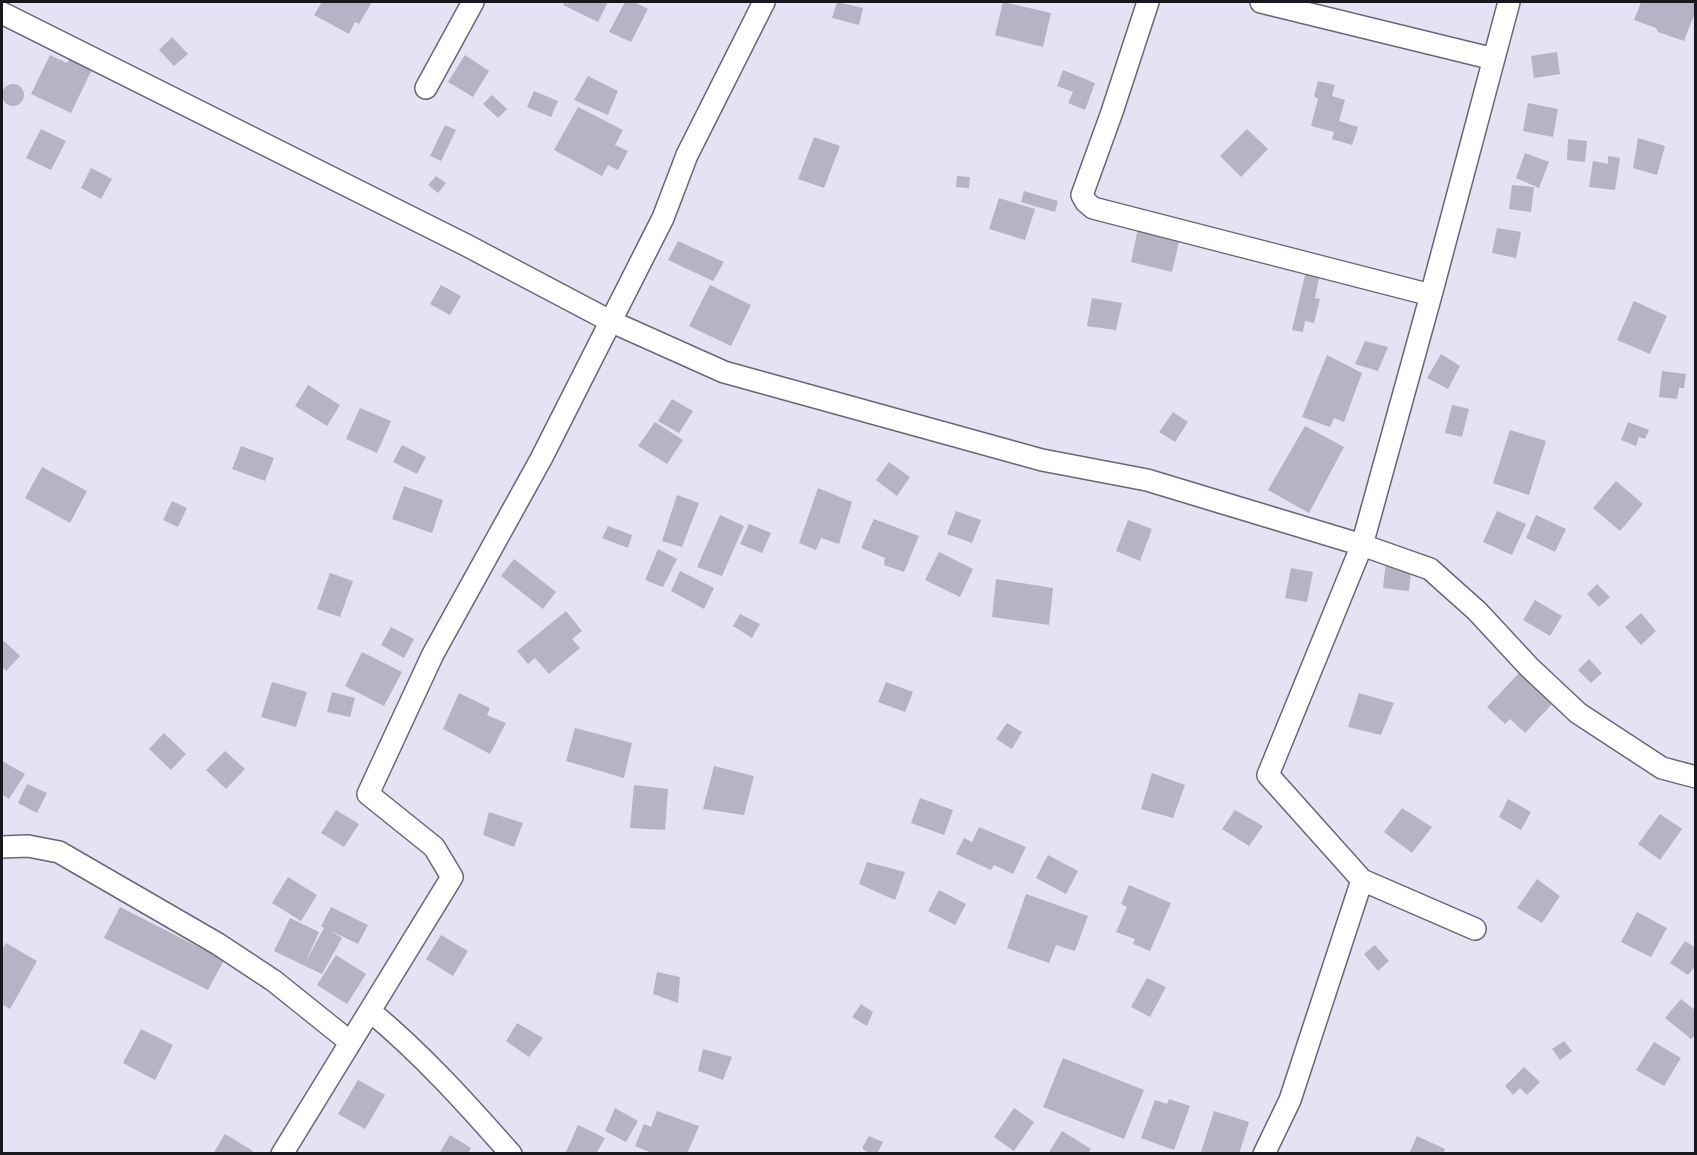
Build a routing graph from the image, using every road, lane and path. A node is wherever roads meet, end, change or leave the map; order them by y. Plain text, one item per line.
1 (474, 2) edge
2 (761, 2) edge
3 (1148, 2) edge
4 (1261, 2) edge
5 (1509, 2) edge
6 (2, 13) edge
7 (1494, 58) junction
8 (426, 88) dead end
9 (1431, 295) junction
10 (610, 321) junction
11 (1362, 545) junction
12 (1695, 777) edge
13 (2, 847) edge
14 (1362, 880) junction
15 (1475, 929) dead end
16 (370, 1011) junction
17 (350, 1042) junction
18 (282, 1154) edge
19 (511, 1154) edge
20 (1264, 1154) edge

1 - 8 street
2 - 10 street
3 - 9 street
4 - 7 street
5 - 7 street
6 - 10 street
7 - 9 street
9 - 11 street
10 - 11 street
10 - 16 street
11 - 12 street
11 - 14 street
13 - 17 street
14 - 15 street
14 - 20 street
16 - 17 street
16 - 19 street
17 - 18 street

